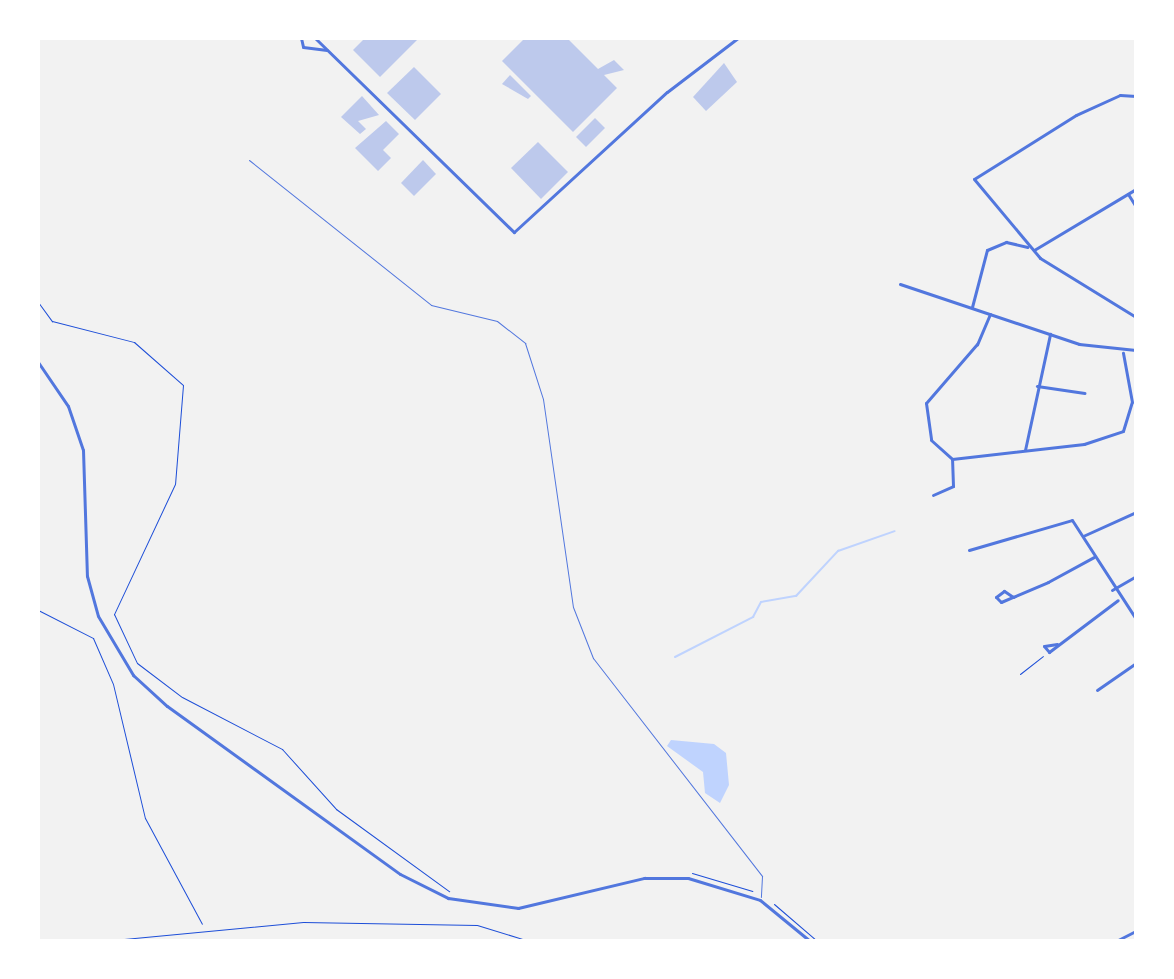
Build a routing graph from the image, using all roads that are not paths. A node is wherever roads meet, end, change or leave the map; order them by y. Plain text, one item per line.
1 (301, 38) edge
2 (315, 38) edge
3 (738, 38) edge
4 (327, 50) junction
5 (1136, 96) edge
6 (249, 160) dead end
7 (1136, 189) edge
8 (1128, 194) junction
9 (1136, 207) edge
10 (1034, 250) junction
11 (900, 284) dead end
12 (972, 307) junction
13 (990, 314) junction
14 (1136, 317) edge
15 (1050, 334) junction
16 (1136, 350) edge
17 (1123, 353) junction
18 (38, 362) edge
19 (1037, 386) junction
20 (1084, 393) dead end
21 (1025, 450) junction
22 (952, 459) junction
23 (933, 495) dead end
24 (1136, 512) edge
25 (1083, 536) junction
26 (969, 550) dead end
27 (1094, 557) junction
28 (1136, 576) edge
29 (1112, 590) junction
30 (1013, 597) dead end
31 (1118, 600) junction
32 (1136, 619) edge
33 (1057, 644) junction
34 (1136, 663) edge
35 (1097, 690) dead end
36 (761, 898) junction
37 (1136, 931) edge
38 (810, 941) edge
39 (1116, 941) edge

1 - 4 street
2 - 4 street
3 - 4 street
5 - 10 street
6 - 36 lane
7 - 8 street
8 - 9 street
8 - 10 street
10 - 12 street
10 - 14 street
11 - 12 street
12 - 13 street
13 - 15 street
13 - 22 street
15 - 17 street
15 - 19 street
16 - 17 street
17 - 21 street
18 - 36 street
19 - 20 street
19 - 21 street
21 - 22 street
22 - 23 street
24 - 25 street
25 - 26 street
25 - 27 street
27 - 29 street
27 - 30 street
28 - 29 street
29 - 31 street
31 - 32 street
31 - 33 street
33 - 33 street
34 - 35 street
36 - 38 street
37 - 39 street

